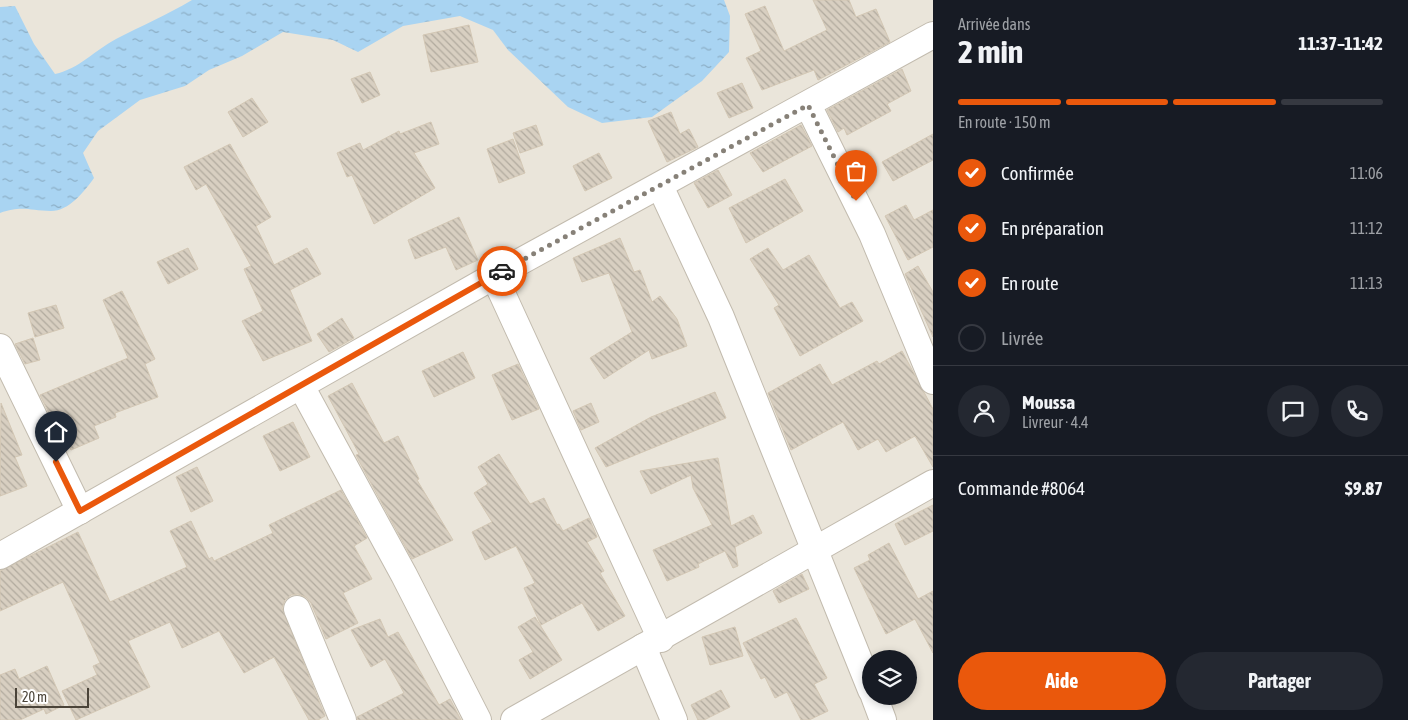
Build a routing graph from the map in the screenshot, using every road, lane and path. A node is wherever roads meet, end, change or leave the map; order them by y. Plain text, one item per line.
1 (933, 35) edge
2 (808, 105) junction
3 (660, 186) junction
4 (494, 276) junction
5 (0, 347) edge
6 (933, 381) edge
7 (301, 386) junction
8 (933, 483) edge
9 (80, 511) junction
10 (816, 549) junction
11 (0, 556) edge
12 (297, 609) dead end
13 (652, 643) junction
14 (862, 667) edge
15 (877, 705) edge
16 (343, 720) edge
17 (478, 720) edge
18 (514, 720) edge
19 (674, 720) edge
20 (883, 720) edge

1 - 2 street
2 - 3 street
2 - 6 street
3 - 4 street
3 - 10 street
4 - 7 street
4 - 13 street
5 - 9 street
7 - 9 street
7 - 17 street
8 - 10 street
9 - 11 street
10 - 13 street
10 - 14 street
12 - 16 street
13 - 18 street
13 - 19 street
15 - 20 street

